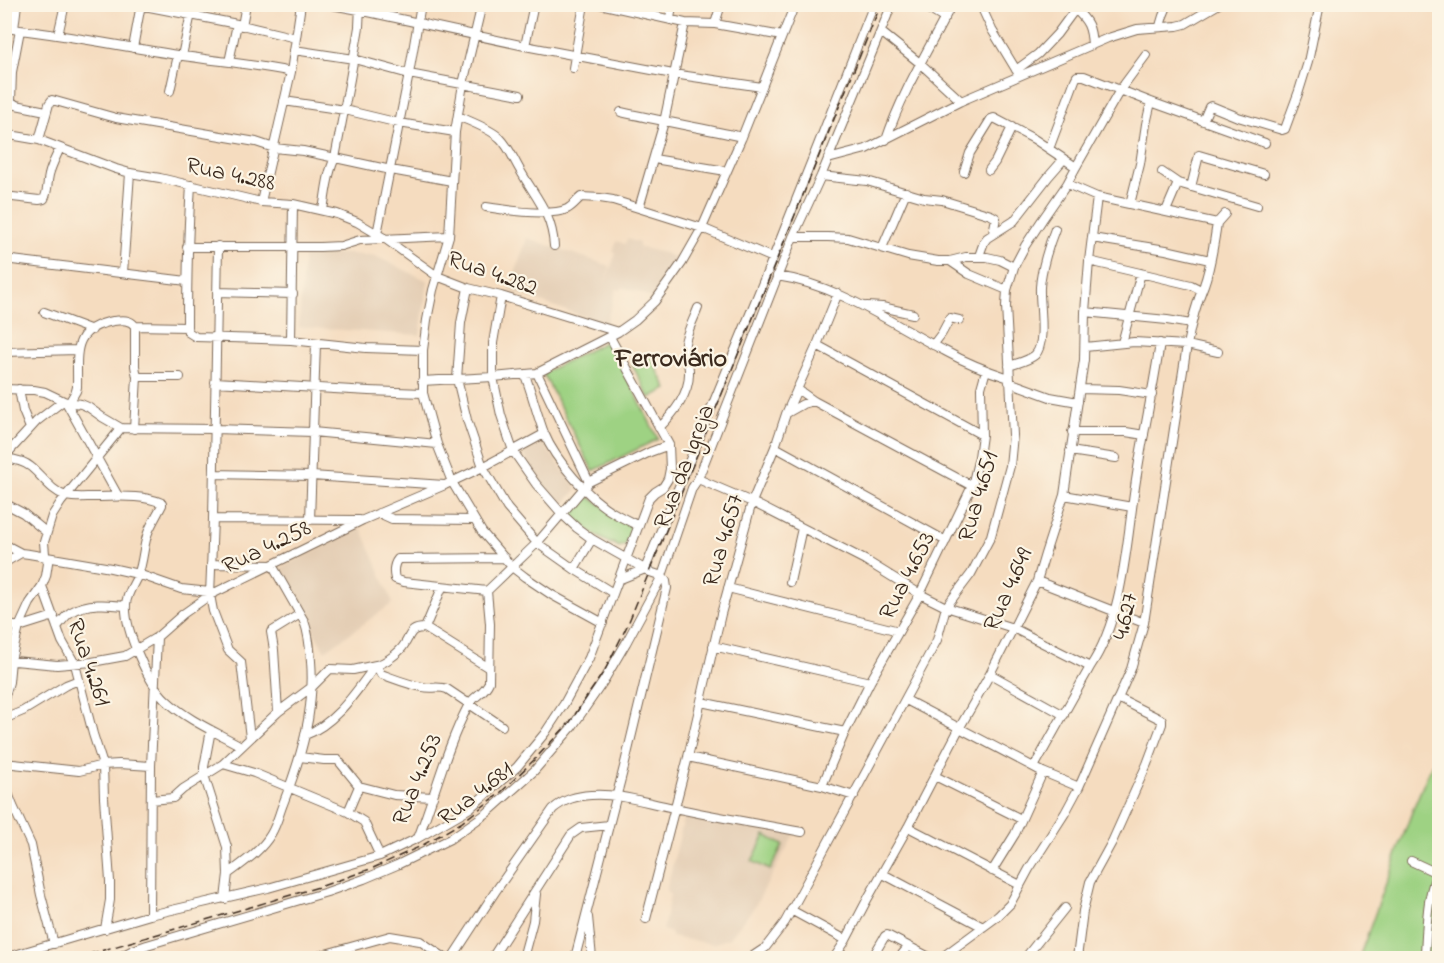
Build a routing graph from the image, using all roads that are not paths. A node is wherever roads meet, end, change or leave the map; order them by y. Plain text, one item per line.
1 (17, 4) edge
2 (65, 4) edge
3 (192, 4) edge
4 (246, 4) edge
5 (301, 4) edge
6 (326, 4) edge
7 (421, 4) edge
8 (482, 4) edge
9 (534, 4) edge
10 (585, 4) edge
11 (600, 4) edge
12 (672, 4) edge
13 (721, 4) edge
14 (795, 4) edge
15 (874, 4) edge
16 (892, 4) edge
17 (920, 4) edge
18 (952, 4) edge
19 (980, 4) edge
20 (1168, 4) edge
21 (1219, 4) edge
22 (1320, 4) edge
23 (1396, 4) edge
24 (1404, 4) edge
25 (139, 5) edge
26 (360, 7) edge
27 (620, 7) edge
28 (1077, 7) edge
29 (190, 15) junction
30 (945, 19) junction
31 (670, 20) junction
32 (417, 23) junction
33 (684, 23) junction
34 (715, 24) junction
35 (239, 25) junction
36 (1160, 26) junction
37 (4, 28) edge
38 (17, 29) junction
39 (881, 32) junction
40 (475, 34) junction
41 (58, 35) junction
42 (782, 36) junction
43 (296, 38) junction
44 (1092, 45) junction
45 (525, 46) junction
46 (133, 48) junction
47 (294, 50) junction
48 (1146, 55) dead end
49 (180, 56) junction
50 (575, 56) junction
51 (354, 59) junction
52 (229, 62) junction
53 (921, 64) junction
54 (573, 68) dead end
55 (291, 72) junction
56 (1018, 73) junction
57 (409, 74) junction
58 (673, 74) junction
59 (464, 84) junction
60 (762, 87) junction
61 (1120, 90) junction
62 (170, 91) dead end
63 (520, 95) dead end
64 (285, 101) junction
65 (961, 101) junction
66 (1151, 102) junction
67 (345, 110) junction
68 (46, 111) junction
69 (621, 112) dead end
70 (458, 116) junction
71 (1203, 121) junction
72 (664, 122) junction
73 (399, 123) junction
74 (1012, 127) junction
75 (455, 132) junction
76 (4, 134) edge
77 (742, 137) junction
78 (39, 140) junction
79 (886, 140) junction
80 (1265, 143) dead end
81 (60, 148) junction
82 (274, 148) junction
83 (1049, 149) junction
84 (334, 158) junction
85 (654, 159) junction
86 (828, 159) junction
87 (1063, 160) junction
88 (1076, 167) junction
89 (390, 170) junction
90 (989, 170) dead end
91 (726, 171) junction
92 (964, 172) dead end
93 (1162, 172) dead end
94 (130, 173) junction
95 (1264, 174) dead end
96 (821, 176) junction
97 (452, 181) junction
98 (1178, 183) junction
99 (1067, 184) junction
100 (191, 185) junction
101 (1191, 187) junction
102 (906, 192) junction
103 (4, 196) edge
104 (1097, 197) junction
105 (261, 201) junction
106 (293, 204) junction
107 (1130, 204) junction
108 (1257, 206) dead end
109 (486, 207) dead end
110 (639, 208) junction
111 (323, 210) junction
112 (1166, 211) junction
113 (546, 212) junction
114 (1225, 214) dead end
115 (1217, 223) junction
116 (702, 228) junction
117 (1055, 229) dead end
118 (993, 233) junction
119 (380, 236) junction
120 (793, 237) junction
121 (448, 238) junction
122 (1092, 238) junction
123 (218, 246) junction
124 (554, 246) dead end
125 (187, 247) junction
126 (292, 248) junction
127 (882, 248) junction
128 (980, 256) junction
129 (773, 258) junction
130 (4, 259) edge
131 (1210, 260) junction
132 (950, 261) junction
133 (1089, 261) junction
134 (1014, 267) junction
135 (123, 273) junction
136 (1140, 273) junction
137 (437, 276) junction
138 (777, 276) junction
139 (187, 281) junction
140 (468, 288) junction
141 (1007, 290) junction
142 (1201, 290) junction
143 (217, 292) junction
144 (838, 293) junction
145 (293, 294) junction
146 (501, 296) junction
147 (863, 306) junction
148 (698, 308) dead end
149 (44, 312) dead end
150 (1085, 312) junction
151 (913, 314) dead end
152 (1128, 316) junction
153 (959, 320) dead end
154 (1191, 324) junction
155 (135, 326) junction
156 (187, 327) junction
157 (92, 330) junction
158 (618, 332) junction
159 (610, 337) junction
160 (216, 338) junction
161 (291, 340) junction
162 (316, 343) junction
163 (1122, 343) junction
164 (1160, 343) junction
165 (817, 345) junction
166 (933, 345) junction
167 (1187, 345) junction
168 (1084, 347) junction
169 (77, 350) junction
170 (423, 350) junction
171 (4, 352) edge
172 (1218, 352) dead end
173 (1009, 366) junction
174 (986, 370) junction
175 (537, 373) junction
176 (525, 375) junction
177 (137, 377) junction
178 (180, 377) dead end
179 (494, 377) junction
180 (457, 380) junction
181 (1009, 380) junction
182 (422, 381) junction
183 (215, 382) junction
184 (315, 388) junction
185 (4, 389) edge
186 (19, 389) junction
187 (797, 389) junction
188 (1080, 389) junction
189 (423, 393) junction
190 (1152, 395) junction
191 (814, 401) junction
192 (66, 402) junction
193 (1078, 402) junction
194 (786, 414) junction
195 (30, 428) junction
196 (659, 428) junction
197 (134, 429) junction
198 (214, 429) junction
199 (119, 430) junction
200 (313, 432) junction
201 (1072, 432) junction
202 (544, 434) junction
203 (982, 435) junction
204 (1144, 435) junction
205 (436, 444) junction
206 (669, 445) junction
207 (775, 447) junction
208 (513, 451) junction
209 (1070, 451) junction
210 (4, 457) edge
211 (1116, 458) dead end
212 (97, 459) junction
213 (483, 467) junction
214 (214, 474) junction
215 (312, 476) junction
216 (698, 479) junction
217 (449, 483) junction
218 (586, 485) junction
219 (972, 486) junction
220 (1064, 495) junction
221 (66, 496) junction
222 (118, 496) junction
223 (752, 502) junction
224 (4, 503) edge
225 (1132, 507) junction
226 (379, 513) junction
227 (563, 515) junction
228 (213, 519) junction
229 (310, 520) junction
230 (363, 520) junction
231 (474, 520) junction
232 (639, 526) junction
233 (802, 528) junction
234 (46, 532) junction
235 (592, 539) junction
236 (946, 541) junction
237 (537, 543) junction
238 (4, 544) edge
239 (21, 553) junction
240 (46, 557) junction
241 (504, 558) junction
242 (627, 558) junction
243 (4, 563) edge
244 (211, 564) junction
245 (272, 565) junction
246 (512, 567) junction
247 (574, 569) junction
248 (645, 569) junction
249 (138, 574) junction
250 (663, 578) junction
251 (618, 580) junction
252 (1038, 581) junction
253 (790, 582) dead end
254 (42, 585) junction
255 (728, 588) junction
256 (441, 590) dead end
257 (487, 591) junction
258 (210, 593) junction
259 (613, 593) junction
260 (920, 594) junction
261 (126, 606) junction
262 (946, 607) junction
263 (1115, 611) junction
264 (300, 614) junction
265 (54, 616) junction
266 (603, 623) junction
267 (1144, 623) junction
268 (4, 624) edge
269 (19, 627) junction
270 (57, 627) junction
271 (425, 628) junction
272 (1013, 628) junction
273 (898, 631) junction
274 (157, 637) junction
275 (713, 646) junction
276 (136, 650) junction
277 (8, 660) edge
278 (75, 664) junction
279 (376, 665) junction
280 (489, 668) junction
281 (1090, 668) junction
282 (990, 675) junction
283 (79, 680) junction
284 (870, 682) junction
285 (154, 686) junction
286 (313, 686) junction
287 (1118, 698) junction
288 (4, 699) edge
289 (906, 700) junction
290 (701, 702) junction
291 (469, 703) junction
292 (278, 712) junction
293 (1064, 715) junction
294 (4, 719) edge
295 (502, 726) dead end
296 (960, 727) junction
297 (211, 730) junction
298 (845, 732) junction
299 (305, 735) junction
300 (250, 738) junction
301 (241, 746) junction
302 (300, 757) junction
303 (688, 757) junction
304 (4, 764) edge
305 (223, 764) junction
306 (103, 765) junction
307 (151, 766) junction
308 (1034, 767) junction
309 (1042, 772) junction
310 (204, 775) junction
311 (935, 776) junction
312 (4, 783) edge
313 (359, 786) junction
314 (822, 786) junction
315 (1079, 787) junction
316 (290, 788) junction
317 (617, 796) junction
318 (854, 796) junction
319 (434, 797) junction
320 (151, 800) junction
321 (674, 808) junction
322 (348, 812) junction
323 (1021, 819) junction
324 (609, 825) junction
325 (908, 827) junction
326 (802, 832) dead end
327 (418, 838) junction
328 (380, 856) junction
329 (1411, 861) dead end
330 (992, 871) junction
331 (1439, 872) edge
332 (228, 874) junction
333 (883, 874) junction
334 (1020, 885) junction
335 (536, 890) junction
336 (225, 898) junction
337 (1065, 908) dead end
338 (791, 910) junction
339 (588, 911) junction
340 (150, 915) junction
341 (646, 919) dead end
342 (983, 927) junction
343 (105, 929) junction
344 (846, 940) junction
345 (54, 944) junction
346 (908, 947) junction
347 (4, 958) edge
348 (118, 958) edge
349 (311, 958) edge
350 (444, 958) edge
351 (452, 958) edge
352 (492, 958) edge
353 (524, 958) edge
354 (575, 958) edge
355 (592, 958) edge
356 (750, 958) edge
357 (834, 958) edge
358 (872, 958) edge
359 (899, 958) edge
360 (931, 958) edge
361 (941, 958) edge
362 (1024, 958) edge
363 (1077, 958) edge
364 (1429, 958) edge

1 - 38 street
2 - 41 street
3 - 29 street
4 - 35 street
5 - 43 street
6 - 26 street
7 - 32 street
8 - 40 street
9 - 45 street
10 - 50 street
11 - 27 street
12 - 31 street
13 - 34 street
14 - 42 street
15 - 129 street
16 - 39 street, Rua da Igreja
17 - 30 street
18 - 30 street
19 - 56 street
20 - 36 street
21 - 36 street
22 - 71 street
23 - 24 street
25 - 29 street
25 - 46 street
26 - 32 street
26 - 51 street
27 - 31 street
28 - 44 street
28 - 56 street
29 - 35 street
29 - 49 street
30 - 53 street
31 - 33 street
32 - 40 street
32 - 57 street
33 - 34 street
33 - 58 street
34 - 42 street
35 - 43 street
35 - 52 street
36 - 44 street
37 - 38 street
38 - 41 street
38 - 68 street
39 - 53 street
39 - 86 street, Rua da Igreja
40 - 45 street
40 - 59 street
41 - 46 street
42 - 60 street
43 - 47 street
44 - 56 street
45 - 50 street
46 - 49 street
47 - 51 street
47 - 55 street
48 - 61 street, Rua 4.651
49 - 52 street
49 - 62 street
50 - 54 street
50 - 58 street
51 - 57 street
51 - 67 street
52 - 55 street
53 - 65 street
53 - 79 street
55 - 64 street
56 - 65 street
57 - 59 street
57 - 73 street
58 - 60 street
58 - 72 street
59 - 63 street
59 - 70 street
60 - 77 street
61 - 66 street
61 - 83 street
61 - 88 street, Rua 4.651
64 - 67 street
64 - 82 street
65 - 79 street
66 - 71 street
66 - 107 street
67 - 73 street
67 - 84 street
68 - 78 street
68 - 82 street
69 - 72 street
70 - 75 street
70 - 113 street
71 - 80 street
72 - 77 street
72 - 85 street
73 - 75 street
73 - 89 street
74 - 83 street
74 - 90 street
74 - 92 street
75 - 97 street
76 - 78 street, Rua 4.288
77 - 91 street
78 - 81 street, Rua 4.288
79 - 86 street
81 - 94 street, Rua 4.288
81 - 103 street
82 - 84 street
82 - 105 street
83 - 87 street
84 - 89 street
84 - 111 street
85 - 91 street
85 - 110 street
86 - 96 street, Rua da Igreja
87 - 88 street
87 - 118 street
88 - 99 street, Rua 4.651
89 - 97 street
89 - 119 street
91 - 116 street
93 - 98 street
94 - 100 street, Rua 4.288
94 - 135 street
95 - 101 street
96 - 102 street
96 - 120 street, Rua da Igreja
97 - 121 street
98 - 101 street
98 - 112 street
99 - 104 street
99 - 134 street, Rua 4.651
100 - 105 street, Rua 4.288
100 - 125 street
101 - 108 street
102 - 118 street
102 - 127 street
104 - 107 street
104 - 122 street, Rua 4.649
105 - 106 street, Rua 4.288
106 - 111 street, Rua 4.288
106 - 126 street
107 - 112 street
109 - 113 street
110 - 113 street
110 - 116 street
111 - 119 street, Rua 4.288
112 - 115 street
113 - 124 street
114 - 115 street
115 - 131 street, 4.627
116 - 129 street
116 - 158 street
117 - 173 street
118 - 128 street
119 - 121 street
119 - 126 street
119 - 137 street, Rua 4.282
120 - 127 street
120 - 138 street, Rua da Igreja
121 - 137 street
122 - 131 street
122 - 133 street, Rua 4.649
123 - 125 street
123 - 126 street
123 - 143 street
125 - 139 street
126 - 145 street
127 - 132 street
128 - 132 street
128 - 134 street
129 - 248 street
130 - 135 street
131 - 142 street, 4.627
132 - 141 street
133 - 136 street
133 - 150 street, Rua 4.649
134 - 141 street, Rua 4.651
135 - 139 street
136 - 142 street
136 - 152 street
137 - 140 street, Rua 4.282
137 - 170 street
138 - 144 street
138 - 216 street, Rua da Igreja
139 - 156 street
140 - 146 street, Rua 4.282
140 - 180 street
141 - 173 street, Rua 4.651
142 - 154 street, 4.627
143 - 145 street
143 - 160 street
144 - 147 street
144 - 165 street, Rua 4.657
145 - 161 street
146 - 158 street, Rua 4.282
146 - 179 street
147 - 151 street
147 - 166 street
148 - 196 street
149 - 157 street
150 - 152 street
150 - 168 street, Rua 4.649
152 - 154 street
152 - 163 street
153 - 166 street
154 - 167 street, 4.627
155 - 156 street
155 - 157 street
155 - 177 street
156 - 160 street
157 - 169 street
158 - 159 street
159 - 175 street
159 - 196 street
160 - 161 street
160 - 183 street
161 - 162 street
162 - 170 street
162 - 184 street
163 - 164 street
163 - 168 street
164 - 167 street
164 - 190 street
165 - 187 street, Rua 4.657
165 - 203 street
166 - 174 street
167 - 172 street
167 - 267 street, 4.627
168 - 188 street, Rua 4.649
169 - 171 street
169 - 192 street
170 - 182 street
173 - 181 street, Rua 4.651
174 - 181 street
174 - 203 street, Rua 4.653
175 - 176 street
175 - 218 street
176 - 179 street
176 - 202 street
177 - 178 street
177 - 197 street
179 - 180 street
179 - 208 street
180 - 182 street
180 - 213 street
181 - 193 street
181 - 262 street, Rua 4.651
182 - 189 street
183 - 184 street
183 - 198 street
184 - 189 street
184 - 200 street
185 - 186 street
186 - 192 street
186 - 195 street
187 - 191 street
187 - 194 street, Rua 4.657
188 - 190 street
188 - 193 street, Rua 4.649
189 - 205 street
190 - 204 street
191 - 194 street
191 - 219 street
192 - 195 street
192 - 199 street
192 - 212 street
193 - 201 street, Rua 4.649
194 - 207 street, Rua 4.657
195 - 210 street
196 - 206 street
197 - 198 street
197 - 199 street
198 - 200 street
198 - 214 street
199 - 212 street, Rua 4.261
200 - 205 street
200 - 215 street
201 - 204 street
201 - 209 street, Rua 4.649
202 - 208 street, Rua 4.258
202 - 218 street
203 - 219 street, Rua 4.653
204 - 225 street
205 - 217 street
206 - 218 street
206 - 232 street
207 - 223 street, Rua 4.657
207 - 236 street
208 - 213 street, Rua 4.258
208 - 227 street
209 - 211 street
209 - 220 street, Rua 4.649
210 - 221 street
212 - 221 street, Rua 4.261
212 - 222 street
213 - 217 street, Rua 4.258
213 - 237 street
214 - 215 street
214 - 228 street
215 - 217 street
215 - 229 street
216 - 223 street
216 - 250 street, Rua da Igreja
217 - 226 street, Rua 4.258
217 - 231 street
218 - 227 street
218 - 232 street
219 - 236 street, Rua 4.653
220 - 225 street
220 - 252 street, Rua 4.649
221 - 222 street
221 - 234 street, Rua 4.261
222 - 249 street
223 - 233 street
223 - 255 street, Rua 4.657
224 - 234 street
225 - 263 street
226 - 230 street, Rua 4.258
226 - 231 street
227 - 235 street
227 - 237 street
228 - 229 street
228 - 244 street
229 - 230 street
230 - 245 street, Rua 4.258
231 - 241 street
232 - 242 street
233 - 253 street
233 - 260 street
234 - 240 street, Rua 4.261
235 - 242 street
235 - 247 street
236 - 260 street, Rua 4.653
237 - 246 street
237 - 247 street
238 - 239 street
239 - 240 street
239 - 243 street
240 - 249 street
240 - 254 street, Rua 4.261
241 - 246 street
241 - 257 street
242 - 248 street
242 - 251 street
244 - 245 street
244 - 258 street
245 - 258 street, Rua 4.258
245 - 264 street
246 - 257 street
246 - 266 street
247 - 259 street
248 - 250 street
248 - 251 street
249 - 258 street
249 - 261 street
250 - 317 street, Rua da Igreja
250 - 348 street, Rua 4.681
251 - 259 street
252 - 263 street
252 - 272 street, Rua 4.649
254 - 265 street, Rua 4.261
254 - 269 street
255 - 273 street
255 - 275 street, Rua 4.657
256 - 271 street
257 - 280 street, Rua 4.253
258 - 274 street, Rua 4.258
258 - 300 street
259 - 266 street
260 - 262 street
260 - 273 street, Rua 4.653
261 - 270 street
261 - 276 street
262 - 272 street
262 - 289 street, Rua 4.651
263 - 267 street
263 - 281 street
264 - 286 street
264 - 292 street
265 - 269 street
265 - 270 street, Rua 4.261
266 - 327 street
267 - 287 street, 4.627
268 - 269 street
269 - 277 street
270 - 278 street, Rua 4.261
271 - 279 street
271 - 280 street
272 - 281 street
272 - 282 street, Rua 4.649
273 - 284 street, Rua 4.653
274 - 276 street, Rua 4.258
274 - 285 street
275 - 284 street
275 - 290 street, Rua 4.657
276 - 278 street, Rua 4.258
276 - 285 street
277 - 278 street, Rua 4.258
277 - 288 street
278 - 283 street, Rua 4.261
279 - 286 street
279 - 291 street
279 - 299 street
280 - 291 street, Rua 4.253
281 - 293 street
282 - 293 street
282 - 296 street, Rua 4.649
283 - 294 street
283 - 306 street, Rua 4.261
284 - 298 street, Rua 4.653
285 - 297 street
285 - 307 street
286 - 292 street
286 - 299 street
287 - 315 street, 4.627
287 - 363 street
289 - 296 street
289 - 318 street, Rua 4.651
290 - 298 street
290 - 303 street, Rua 4.657
291 - 295 street
291 - 319 street, Rua 4.253
292 - 300 street
293 - 308 street
296 - 308 street
296 - 311 street, Rua 4.649
297 - 301 street
297 - 310 street
298 - 314 street, Rua 4.653
299 - 302 street
300 - 301 street
301 - 305 street
302 - 313 street
302 - 316 street
303 - 314 street
303 - 321 street, Rua 4.657
304 - 306 street
305 - 310 street
305 - 316 street
306 - 307 street
306 - 343 street, Rua 4.261
307 - 320 street
308 - 309 street
309 - 315 street
309 - 323 street
310 - 320 street
310 - 332 street
311 - 323 street
311 - 325 street, Rua 4.649
312 - 345 street
313 - 319 street
313 - 322 street
314 - 318 street
315 - 334 street, 4.627
316 - 322 street
316 - 332 street
317 - 321 street
317 - 324 street, Rua da Igreja
317 - 351 street
318 - 338 street, Rua 4.651
319 - 327 street, Rua 4.253
320 - 340 street
321 - 326 street
321 - 341 street, Rua 4.657
322 - 328 street
323 - 330 street
324 - 335 street
324 - 339 street, Rua da Igreja
325 - 330 street
325 - 333 street, Rua 4.649
327 - 328 street, Rua 4.253
328 - 336 street, Rua 4.253
329 - 331 street
330 - 334 street
331 - 364 street
332 - 336 street
333 - 342 street
333 - 344 street, Rua 4.649
334 - 342 street, 4.627
335 - 352 street
335 - 353 street
336 - 340 street, Rua 4.253
337 - 362 street
338 - 344 street
338 - 356 street, Rua 4.651
339 - 354 street, Rua da Igreja
339 - 355 street
340 - 343 street, Rua 4.253
342 - 361 street, 4.627
343 - 345 street, Rua 4.253
344 - 357 street, Rua 4.649
345 - 347 street, Rua 4.253
346 - 358 street
346 - 359 street
346 - 360 street
349 - 350 street

